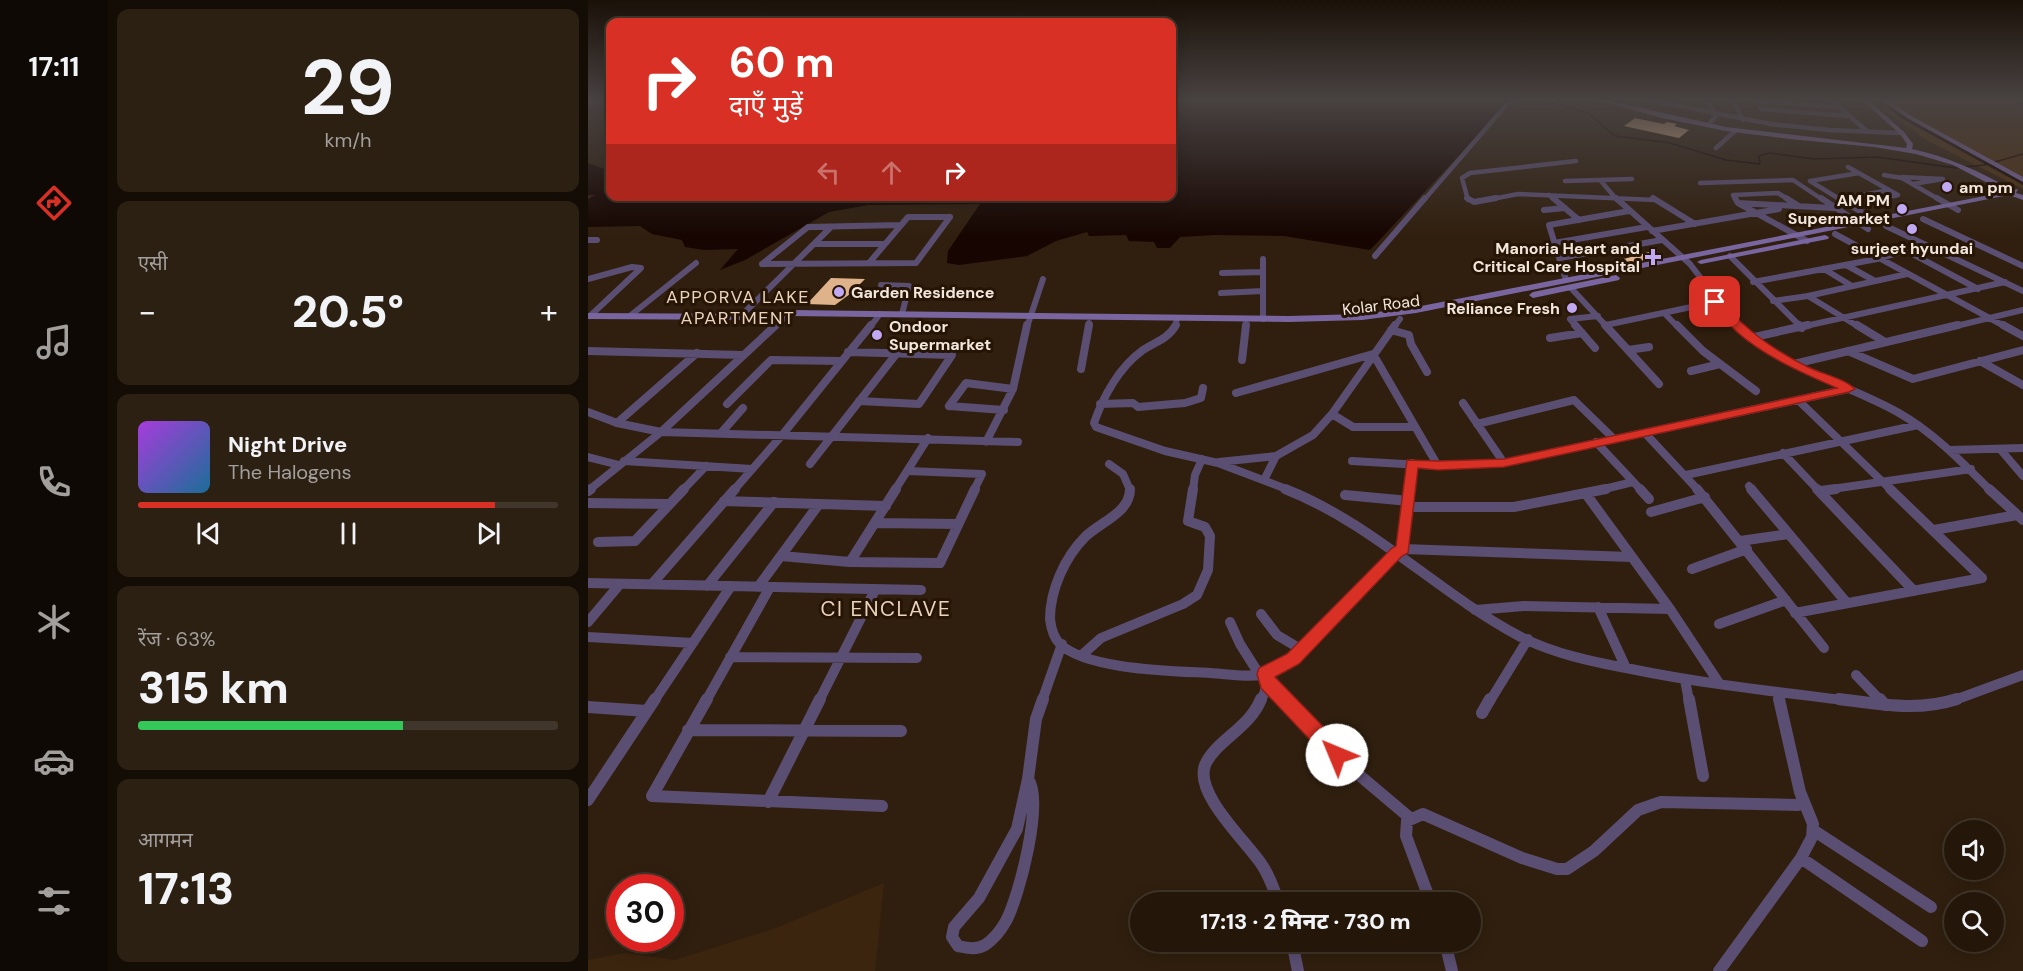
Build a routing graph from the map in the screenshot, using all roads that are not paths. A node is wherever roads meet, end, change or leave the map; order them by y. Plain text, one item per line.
1 (1471, 145) edge
2 (1719, 145) edge
3 (1876, 145) edge
4 (1877, 145) edge
5 (1902, 145) edge
6 (1910, 145) edge
7 (1960, 145) edge
8 (1716, 148) dead end
9 (1900, 148) junction
10 (1909, 150) junction
11 (1576, 161) dead end
12 (1848, 167) dead end
13 (1859, 173) junction
14 (1884, 175) dead end
15 (1867, 177) junction
16 (1900, 177) junction
17 (1632, 179) dead end
18 (1601, 180) junction
19 (2023, 180) edge
20 (1565, 181) dead end
21 (1700, 183) dead end
22 (1815, 184) junction
23 (1913, 184) junction
24 (1985, 185) junction
25 (1890, 190) junction
26 (2017, 194) edge
27 (1549, 195) junction
28 (1612, 197) junction
29 (1842, 199) junction
30 (1738, 203) junction
31 (1850, 205) junction
32 (1949, 205) junction
33 (1791, 206) junction
34 (1799, 207) junction
35 (1565, 208) junction
36 (1833, 208) junction
37 (1544, 210) dead end
38 (1958, 210) junction
39 (1629, 211) junction
40 (1756, 213) junction
41 (1923, 219) junction
42 (1579, 220) junction
43 (1875, 220) junction
44 (1695, 224) junction
45 (1859, 224) junction
46 (901, 225) junction
47 (831, 226) junction
48 (1886, 226) junction
49 (1650, 229) junction
50 (1868, 229) junction
51 (1835, 234) junction
52 (1795, 235) junction
53 (588, 240) edge
54 (597, 240) dead end
55 (1662, 240) junction
56 (1807, 241) junction
57 (1554, 243) junction
58 (814, 244) junction
59 (885, 244) junction
60 (1926, 245) junction
61 (1907, 252) junction
62 (1375, 256) dead end
63 (1730, 256) junction
64 (1682, 257) junction
65 (1560, 258) junction
66 (1263, 259) dead end
67 (1877, 259) junction
68 (696, 263) dead end
69 (869, 263) junction
70 (796, 264) junction
71 (1689, 264) junction
72 (1846, 265) junction
73 (2023, 266) edge
74 (1824, 269) junction
75 (1263, 272) junction
76 (1222, 273) dead end
77 (1908, 274) junction
78 (588, 279) edge
79 (1043, 279) dead end
80 (1875, 281) junction
81 (1753, 282) junction
82 (2005, 282) junction
83 (1569, 284) junction
84 (881, 285) dead end
85 (1852, 286) junction
86 (1530, 287) junction
87 (1978, 289) junction
88 (1263, 291) junction
89 (2023, 291) edge
90 (1221, 293) dead end
91 (1538, 294) junction
92 (1808, 296) junction
93 (1948, 296) junction
94 (1773, 301) junction
95 (1715, 302) junction
96 (2023, 310) edge
97 (1664, 313) junction
98 (902, 314) junction
99 (631, 315) junction
100 (589, 316) edge
101 (741, 316) junction
102 (781, 316) junction
103 (1598, 316) junction
104 (878, 317) junction
105 (1844, 317) junction
106 (1989, 318) junction
107 (1029, 319) junction
108 (1263, 319) junction
109 (1400, 319) junction
110 (1177, 321) junction
111 (1089, 323) junction
112 (1606, 325) junction
113 (1246, 326) junction
114 (1802, 328) junction
115 (1391, 330) junction
116 (1582, 333) junction
117 (2023, 336) edge
118 (1550, 338) dead end
119 (1750, 338) junction
120 (1885, 342) junction
121 (1649, 347) dead end
122 (1595, 348) dead end
123 (1628, 350) junction
124 (2023, 350) edge
125 (588, 351) edge
126 (1848, 351) junction
127 (848, 352) junction
128 (698, 353) junction
129 (897, 353) junction
130 (1373, 354) junction
131 (743, 355) junction
132 (1242, 360) dead end
133 (841, 361) junction
134 (1980, 361) junction
135 (1794, 363) junction
136 (1720, 364) junction
137 (1081, 369) dead end
138 (1691, 371) dead end
139 (1427, 372) dead end
140 (1659, 384) dead end
141 (2023, 385) edge
142 (1013, 388) junction
143 (1203, 388) dead end
144 (1849, 389) junction
145 (1756, 391) dead end
146 (1236, 393) dead end
147 (1798, 400) junction
148 (859, 401) junction
149 (1463, 403) dead end
150 (727, 404) dead end
151 (1100, 404) junction
152 (743, 408) dead end
153 (1004, 410) junction
154 (588, 412) edge
155 (1332, 414) junction
156 (617, 423) junction
157 (1477, 424) junction
158 (1918, 425) junction
159 (1414, 427) junction
160 (661, 432) junction
161 (721, 433) junction
162 (1645, 433) junction
163 (783, 434) junction
164 (833, 435) junction
165 (928, 438) junction
166 (1614, 438) junction
167 (1841, 441) junction
168 (986, 442) junction
169 (1018, 442) dead end
170 (1596, 442) junction
171 (2023, 448) edge
172 (2000, 449) junction
173 (1950, 450) junction
174 (1783, 453) junction
175 (1276, 456) junction
176 (588, 457) edge
177 (1202, 459) junction
178 (1352, 461) dead end
179 (622, 463) junction
180 (1218, 463) junction
181 (1412, 463) junction
182 (1504, 463) junction
183 (810, 464) dead end
184 (1109, 464) dead end
185 (706, 466) junction
186 (1438, 466) junction
187 (752, 469) junction
188 (1971, 469) junction
189 (908, 471) junction
190 (1686, 475) junction
191 (2023, 476) edge
192 (1264, 480) junction
193 (1882, 481) junction
194 (1633, 482) junction
195 (1749, 486) dead end
196 (588, 491) edge
197 (1821, 491) junction
198 (1586, 494) junction
199 (1345, 495) dead end
200 (1705, 497) junction
201 (1649, 499) dead end
202 (724, 501) junction
203 (774, 502) junction
204 (588, 503) edge
205 (668, 504) junction
206 (819, 504) junction
207 (1409, 504) junction
208 (886, 506) junction
209 (1651, 512) dead end
210 (2020, 517) edge
211 (876, 524) junction
212 (958, 525) junction
213 (1934, 530) junction
214 (1789, 534) junction
215 (1740, 541) junction
216 (598, 542) dead end
217 (1747, 549) junction
218 (1400, 551) junction
219 (781, 556) junction
220 (1631, 557) junction
221 (850, 562) junction
222 (1692, 569) dead end
223 (588, 583) edge
224 (620, 584) junction
225 (652, 584) junction
226 (707, 586) junction
227 (731, 586) junction
228 (758, 587) junction
229 (770, 587) junction
230 (875, 590) junction
231 (921, 590) dead end
232 (1913, 590) junction
233 (1786, 600) junction
234 (1846, 602) junction
235 (1598, 607) junction
236 (1670, 609) junction
237 (1474, 610) junction
238 (1795, 613) junction
239 (1261, 614) dead end
240 (588, 622) edge
241 (1230, 622) dead end
242 (1719, 624) dead end
243 (588, 638) edge
244 (1528, 639) junction
245 (693, 643) junction
246 (1062, 644) junction
247 (1824, 648) dead end
248 (1302, 650) junction
249 (1082, 655) junction
250 (730, 657) junction
251 (841, 657) junction
252 (917, 658) dead end
253 (1626, 668) junction
254 (1856, 675) dead end
255 (2023, 675) edge
256 (1264, 677) junction
257 (1685, 680) junction
258 (1719, 683) junction
259 (1777, 692) junction
260 (1885, 705) junction
261 (588, 707) edge
262 (647, 711) junction
263 (1482, 713) dead end
264 (688, 730) junction
265 (804, 731) junction
266 (901, 731) dead end
267 (1703, 776) dead end
268 (1028, 779) junction
269 (593, 785) edge
270 (588, 800) edge
271 (1803, 800) junction
272 (768, 802) junction
273 (882, 806) dead end
274 (1410, 818) junction
275 (1813, 830) junction
276 (1801, 858) junction
277 (1274, 892) edge
278 (1427, 892) edge
279 (1931, 907) dead end
280 (1922, 941) dead end
281 (1294, 952) edge
282 (1447, 952) edge
283 (1298, 971) edge
284 (1452, 971) edge
285 (1719, 971) edge

1 - 62 street
2 - 8 street
3 - 9 main road
4 - 9 main road
5 - 9 main road
6 - 10 main road
7 - 19 main road
9 - 10 main road
10 - 24 main road
11 - 27 street
12 - 13 street
13 - 15 street
13 - 22 street
14 - 16 street
15 - 22 street
15 - 25 street
16 - 23 street
16 - 23 street
17 - 18 street
18 - 20 street
18 - 28 street
21 - 36 street
22 - 29 street
23 - 32 street
24 - 26 main road, Kolar Road
24 - 26 main road
24 - 32 main road, Kolar Road
25 - 29 street
25 - 31 street
26 - 38 main road, Kolar Road
27 - 28 street
27 - 35 street
28 - 39 street
28 - 44 street
29 - 31 street
30 - 33 street
30 - 34 street
30 - 40 street
31 - 43 street
32 - 38 street
32 - 43 main road, Kolar Road
33 - 34 street
33 - 40 street
34 - 36 street
35 - 37 street
35 - 42 street
36 - 45 street
38 - 41 main road, Kolar Road
39 - 42 street
39 - 49 street
40 - 44 street
40 - 52 street
41 - 48 main road, Kolar Road
41 - 73 street
42 - 57 street
43 - 45 main road, Kolar Road
43 - 48 main road
44 - 49 street
45 - 50 street
45 - 52 main road, Kolar Road
46 - 47 street
46 - 59 street
46 - 69 street
47 - 58 street
47 - 70 street
48 - 50 main road, Kolar Road
48 - 60 street
49 - 55 street
49 - 57 street
50 - 51 main road, Kolar Road
51 - 56 main road, Kolar Road
51 - 67 street
52 - 56 street
52 - 64 main road, Kolar Road
53 - 54 street
55 - 64 street
55 - 65 street
56 - 63 main road, Kolar Road
57 - 65 street
58 - 59 street
58 - 70 street
59 - 69 street
60 - 61 street
60 - 82 street
61 - 67 street
61 - 87 street
63 - 71 main road, Kolar Road
63 - 81 street
64 - 71 street
64 - 83 main road, Kolar Road
65 - 83 street
66 - 75 street
67 - 72 street
67 - 77 street
68 - 99 street
69 - 70 street
70 - 101 street
71 - 83 main road, Kolar Road
71 - 95 street
72 - 74 street
72 - 80 street
74 - 81 street
74 - 85 street
75 - 76 street
75 - 88 street
77 - 80 street
77 - 93 street
78 - 100 street
79 - 107 street
80 - 85 street
81 - 94 street
82 - 87 street
82 - 89 street
83 - 86 main road, Kolar Road
83 - 91 main road, Kolar Road
83 - 103 street
84 - 98 street
85 - 92 street
86 - 91 main road
86 - 108 main road, Kolar Road
87 - 93 street
88 - 90 street
88 - 108 street
91 - 109 main road, Kolar Road
92 - 94 street
92 - 105 street
93 - 105 street
93 - 106 street
94 - 114 street
95 - 97 street
95 - 119 street
96 - 106 street
97 - 112 street
97 - 136 street
98 - 104 main road, Kolar Road
98 - 107 main road, Kolar Road
99 - 100 main road, Kolar Road
99 - 101 main road, Kolar Road
101 - 102 main road, Kolar Road
102 - 104 main road, Kolar Road
102 - 131 street
103 - 112 street
103 - 116 street
104 - 107 main road, Kolar Road
104 - 127 street
105 - 114 street
105 - 120 street
106 - 117 street
106 - 120 street
107 - 110 main road, Kolar Road
107 - 111 main road, Kolar Road
107 - 142 street
108 - 110 main road, Kolar Road
109 - 113 main road, Kolar Road
109 - 115 street
110 - 111 main road, Kolar Road
110 - 113 main road, Kolar Road
110 - 151 street
111 - 137 street
112 - 123 street
113 - 132 street
114 - 119 street
115 - 130 street
115 - 139 street
116 - 118 street
116 - 122 street
119 - 135 street
120 - 126 street
121 - 123 street
123 - 140 street
124 - 134 street
125 - 128 street
126 - 134 street
126 - 135 street
127 - 129 street
127 - 133 street
128 - 131 street
128 - 156 street
129 - 148 street
129 - 148 street
130 - 146 street
130 - 155 street
130 - 159 street
131 - 160 street
133 - 150 street
133 - 163 street
134 - 141 street
135 - 144 street
136 - 138 street
136 - 145 street
142 - 153 street
142 - 153 street
143 - 151 street
144 - 147 street
144 - 158 street
147 - 162 street
147 - 167 street
148 - 164 street
149 - 157 street
151 - 177 street
152 - 161 street
153 - 168 street
154 - 156 street
155 - 159 street
155 - 175 street
156 - 160 street
157 - 166 street
157 - 182 street
158 - 167 street
158 - 173 street
159 - 186 street
160 - 161 street
160 - 179 street
161 - 163 street
162 - 166 street
162 - 190 street
163 - 164 street
163 - 187 street
164 - 165 street
164 - 183 street
165 - 168 street
165 - 189 street
166 - 170 street
167 - 174 street
167 - 193 street
168 - 169 street
170 - 182 street
170 - 194 street
171 - 172 street
172 - 173 street
172 - 191 street
173 - 188 street
174 - 190 street
174 - 197 street
175 - 180 street
175 - 192 street
176 - 179 street
177 - 180 street
177 - 249 street
178 - 181 street
179 - 185 street
179 - 196 street
180 - 192 street
181 - 186 street
181 - 207 street
182 - 186 street
184 - 246 street
185 - 187 street
185 - 205 street
187 - 202 street
188 - 193 street
188 - 210 street
189 - 208 street
189 - 212 street
190 - 200 street
192 - 218 street
193 - 197 street
193 - 213 street
194 - 198 street
194 - 201 street
195 - 214 street
197 - 232 street
198 - 207 street
198 - 220 street
199 - 207 street
200 - 209 street
200 - 215 street
202 - 203 street
202 - 225 street
203 - 206 street
203 - 226 street
204 - 205 street
205 - 216 street
206 - 208 street
206 - 219 street
207 - 218 street
208 - 211 street
210 - 213 street
211 - 212 street
211 - 221 street
212 - 221 street
213 - 232 street
214 - 215 street
214 - 234 street
215 - 217 street
217 - 222 street
217 - 233 street
218 - 220 street
218 - 237 street
218 - 248 street
219 - 221 street
219 - 228 street
220 - 236 street
223 - 224 street
224 - 225 street
224 - 240 street
225 - 226 street
226 - 227 street
227 - 228 street
227 - 245 street
228 - 229 street
229 - 230 street
229 - 250 street
230 - 231 street
230 - 251 street
232 - 234 street
233 - 238 street
233 - 242 street
234 - 238 street
235 - 236 street
235 - 237 street
235 - 253 street
236 - 258 street
237 - 244 street
238 - 247 street
239 - 248 street
241 - 256 street
243 - 245 street
244 - 253 street
244 - 263 street
245 - 262 street
246 - 249 street
246 - 268 street
248 - 256 street
249 - 256 street
250 - 251 street
250 - 264 street
251 - 252 street
251 - 265 street
253 - 257 street
254 - 260 street
255 - 260 street
256 - 274 street
256 - 277 street
257 - 258 street
257 - 267 street
258 - 259 street
259 - 260 street
259 - 271 street
261 - 262 street
262 - 269 street
264 - 265 street
264 - 272 street
265 - 266 street
265 - 272 street
268 - 268 street
269 - 270 street
271 - 274 street
271 - 275 street
272 - 273 street
274 - 278 street
275 - 276 street
275 - 279 street
276 - 280 street
276 - 285 street
281 - 283 street
282 - 284 street

